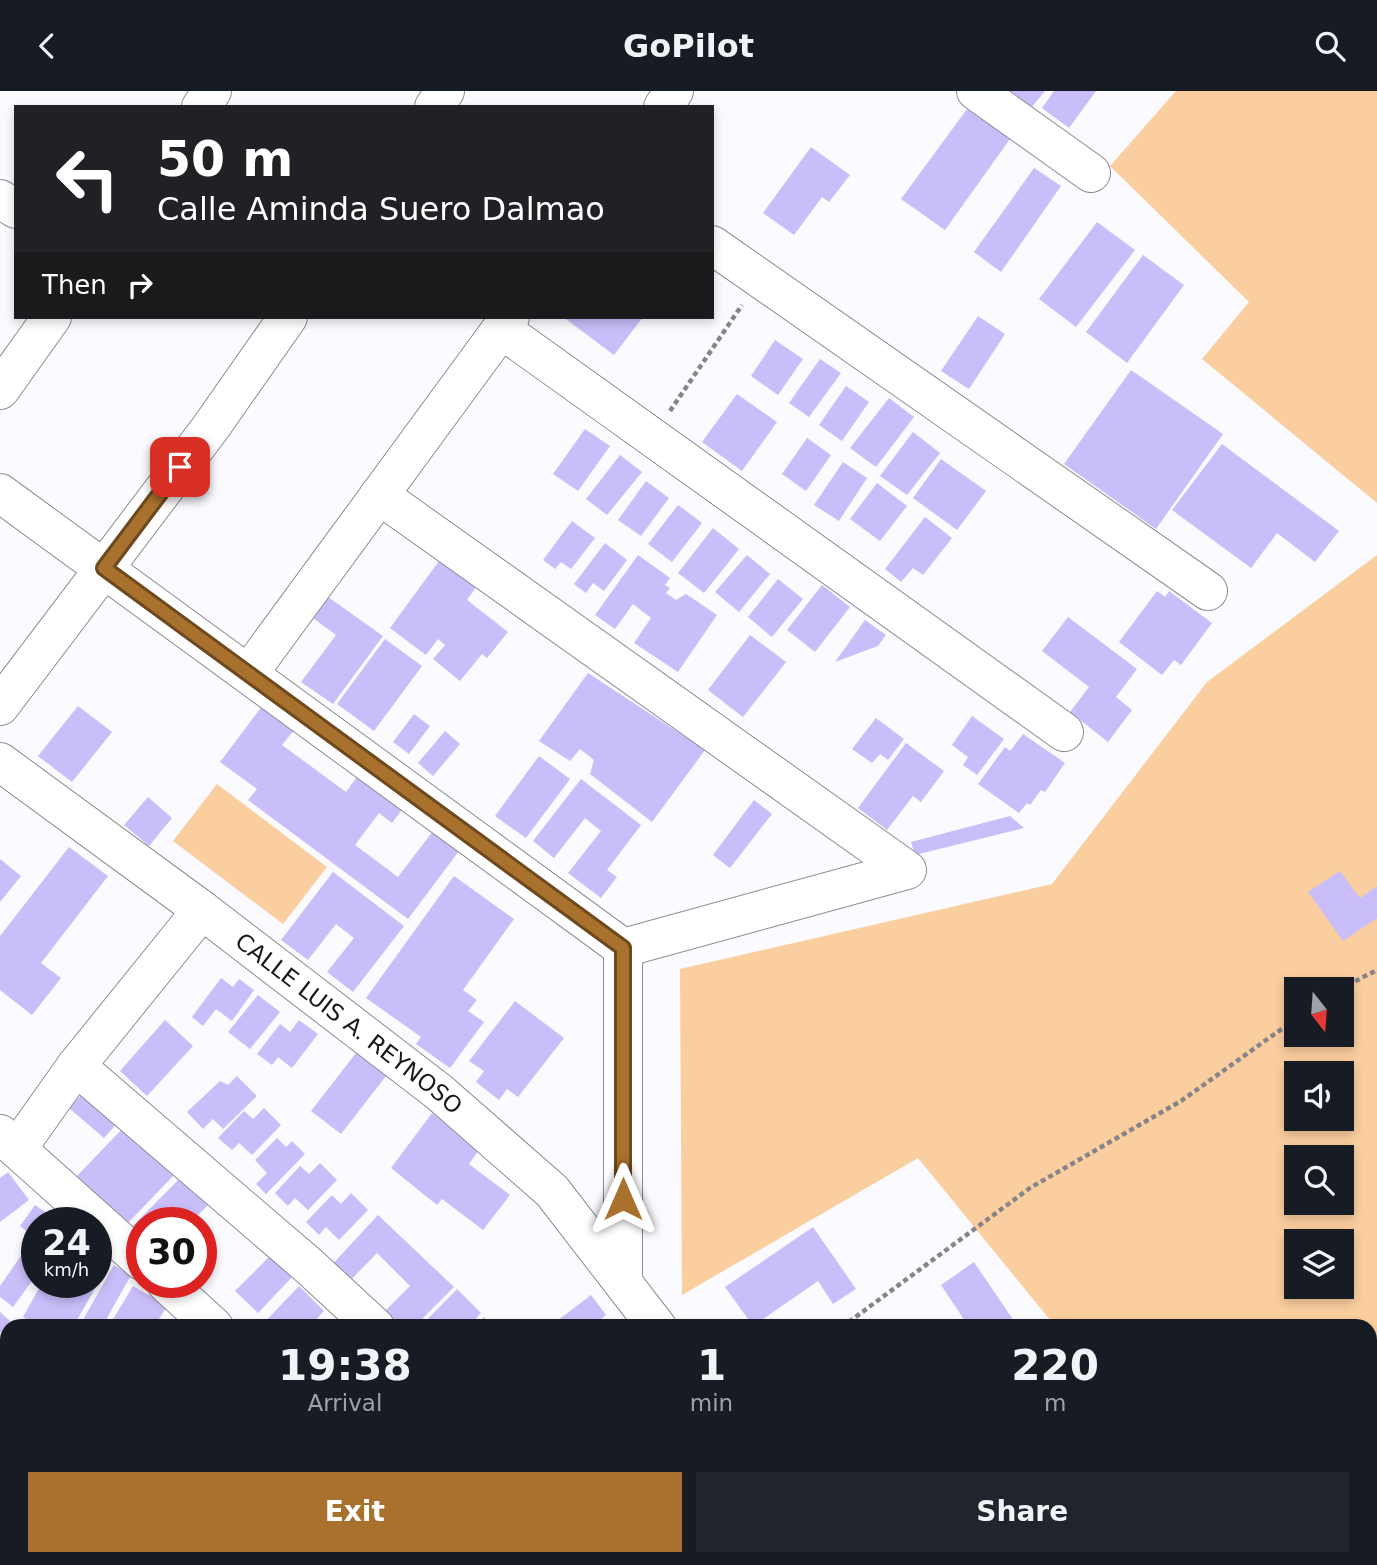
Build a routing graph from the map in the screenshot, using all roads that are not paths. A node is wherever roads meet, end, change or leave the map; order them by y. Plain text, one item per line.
1 (976, 91) edge
2 (1091, 173) dead end
3 (714, 246) edge
4 (51, 319) edge
5 (287, 319) edge
6 (505, 323) edge
7 (0, 390) edge
8 (0, 493) edge
9 (379, 495) junction
10 (104, 568) junction
11 (1208, 591) dead end
12 (249, 673) junction
13 (0, 706) edge
14 (1064, 732) dead end
15 (0, 762) edge
16 (202, 910) junction
17 (623, 948) junction
18 (76, 1066) junction
19 (8, 1141) edge
20 (126, 1247) edge
21 (623, 1282) junction
22 (182, 1298) edge
23 (205, 1319) edge
24 (366, 1319) edge
25 (651, 1319) edge

1 - 2 street
3 - 11 street
4 - 7 street
5 - 10 street
6 - 9 street
6 - 14 street
8 - 10 street
9 - 12 street
9 - 17 street
10 - 12 street
10 - 13 street
12 - 17 street
15 - 16 street, CALLE LUIS A. REYNOSO
16 - 18 street
16 - 21 street, CALLE LUIS A. REYNOSO
17 - 21 street
18 - 19 street
18 - 24 street
19 - 20 street
21 - 25 street, CALLE LUIS A. REYNOSO
22 - 23 street

